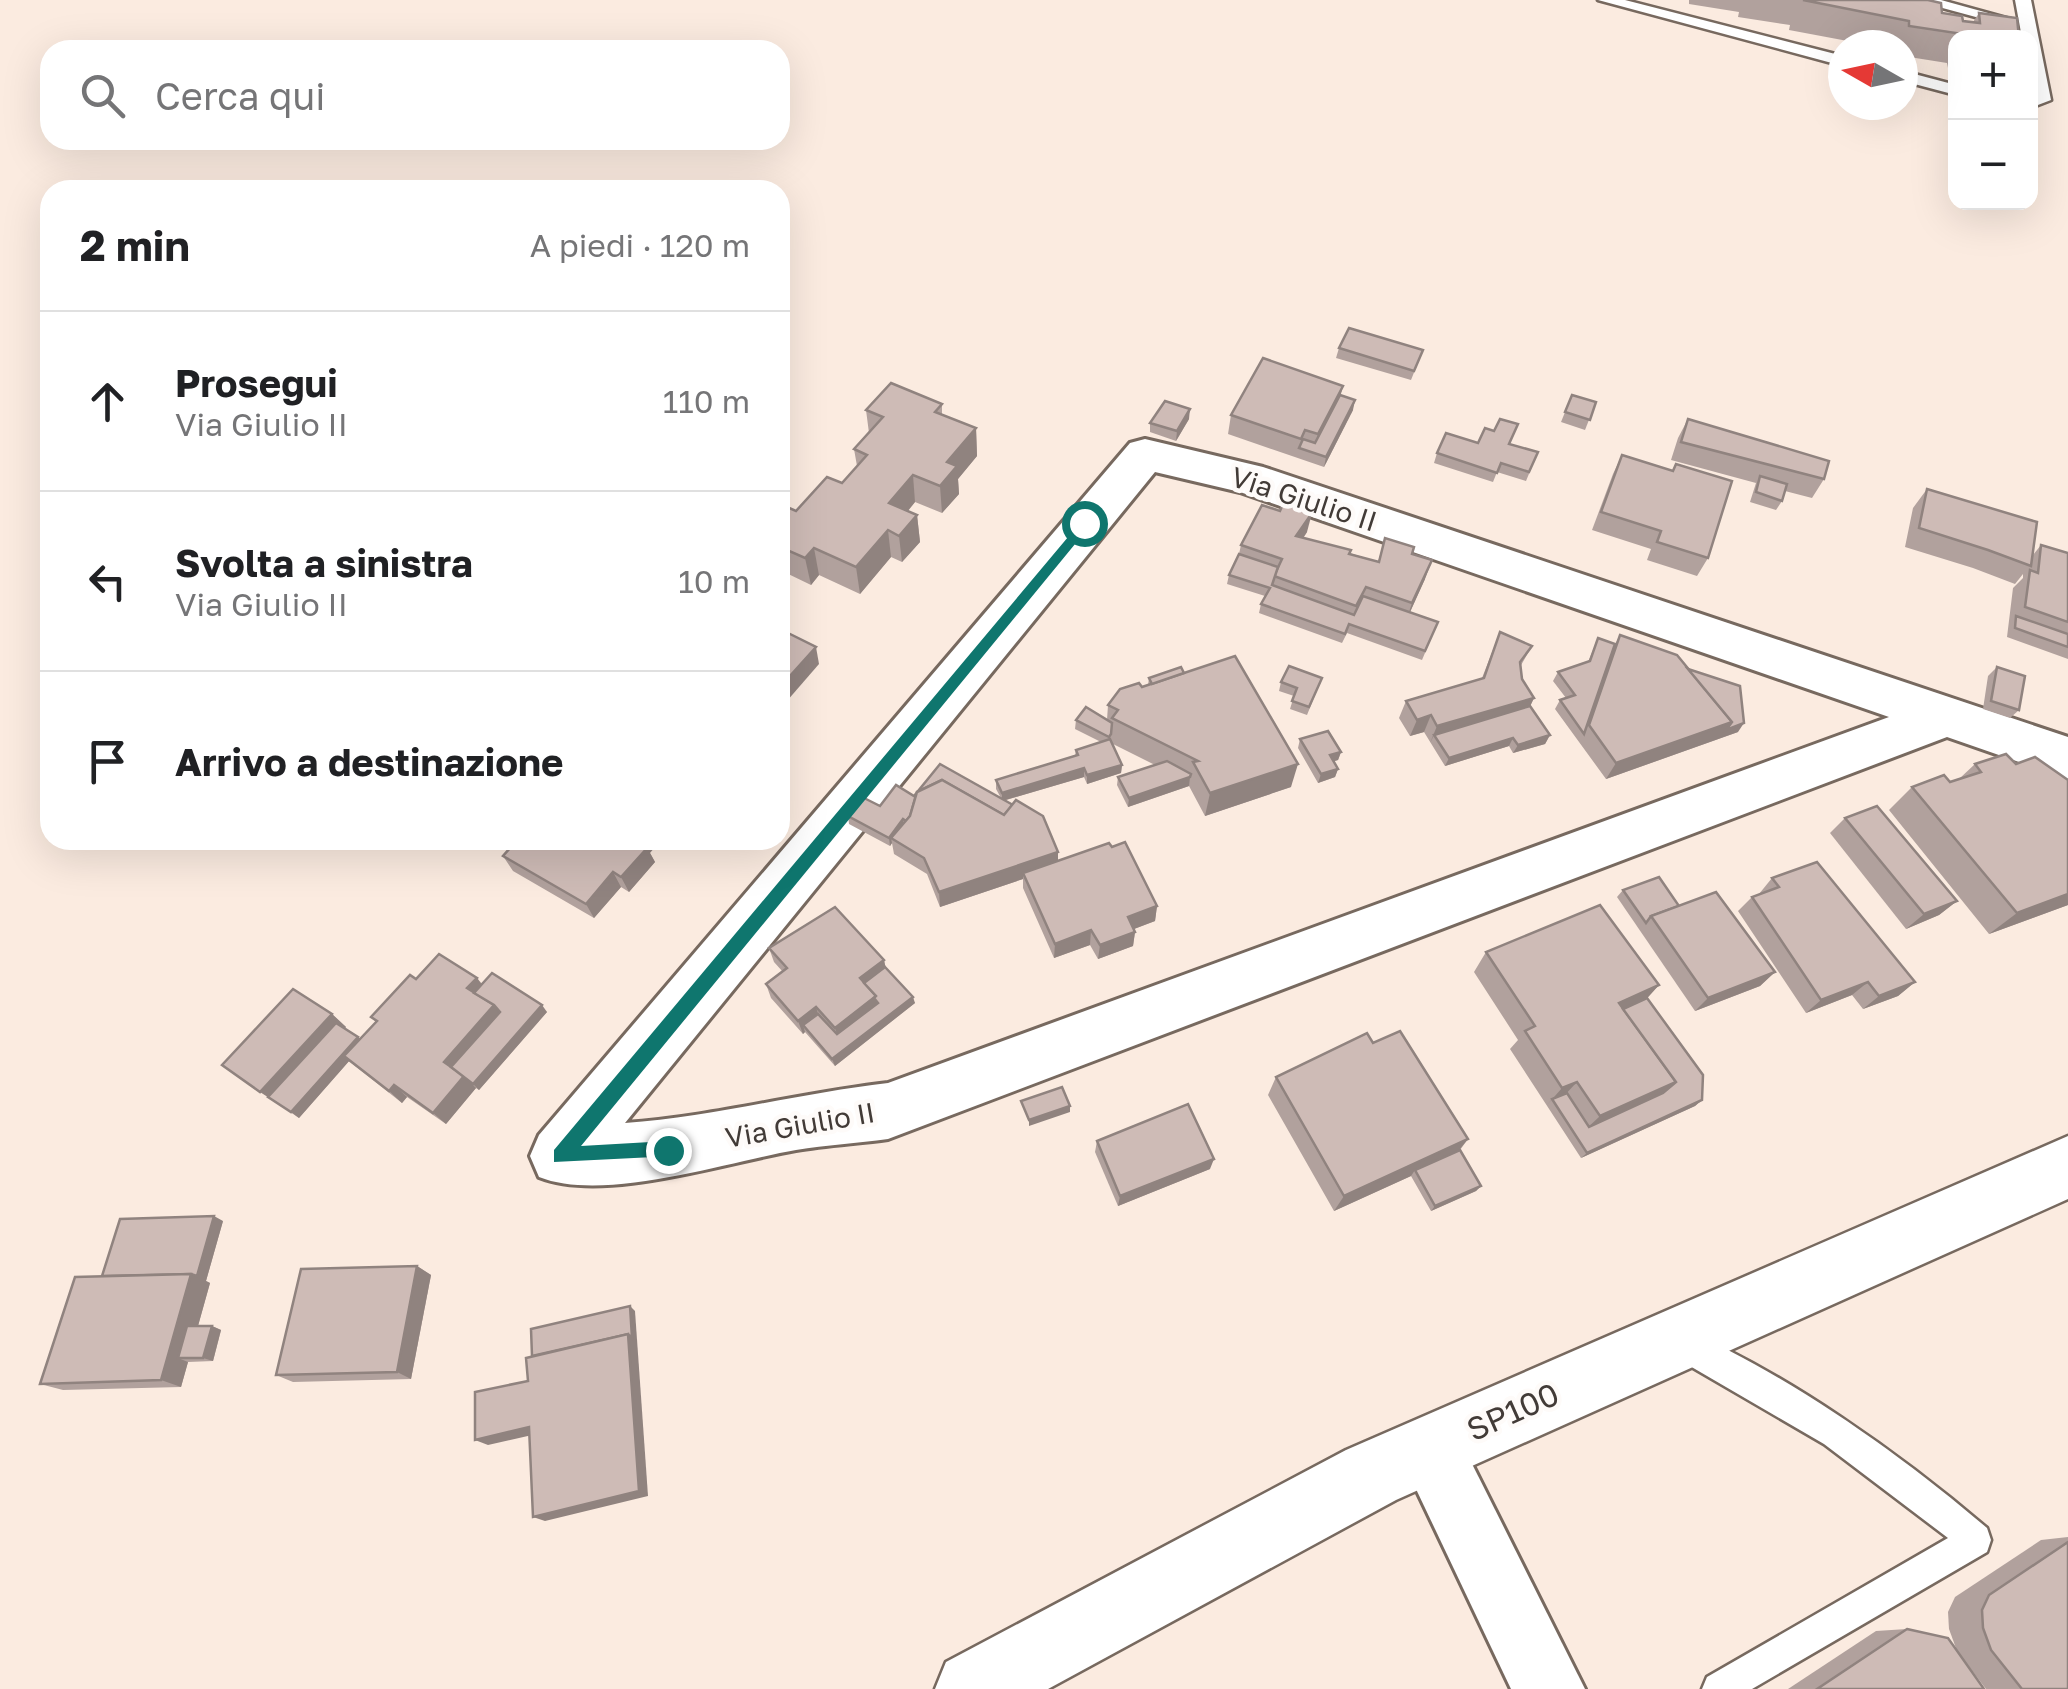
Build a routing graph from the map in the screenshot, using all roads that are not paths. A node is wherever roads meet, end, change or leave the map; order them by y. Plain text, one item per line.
1 (1606, 0) edge
2 (1921, 0) edge
3 (2023, 0) edge
4 (2028, 25) junction
5 (2029, 30) edge
6 (1828, 57) edge
7 (2038, 75) edge
8 (1918, 80) edge
9 (1948, 88) edge
10 (2038, 101) edge
11 (1945, 717) junction
12 (2068, 758) edge
13 (2068, 1166) edge
14 (1675, 1340) junction
15 (1430, 1449) junction
16 (992, 1684) edge
17 (1549, 1689) edge
18 (1719, 1689) edge

1 - 6 lane
2 - 4 lane
3 - 4 lane
4 - 5 lane
7 - 10 lane
8 - 9 lane
11 - 11 street, Via Giulio II
11 - 12 street, Via Giulio II
13 - 14 main road, SP100 / SP100
14 - 15 main road, SP100 / SP100
14 - 18 lane
15 - 16 main road, SP100 / SP100
15 - 17 street

